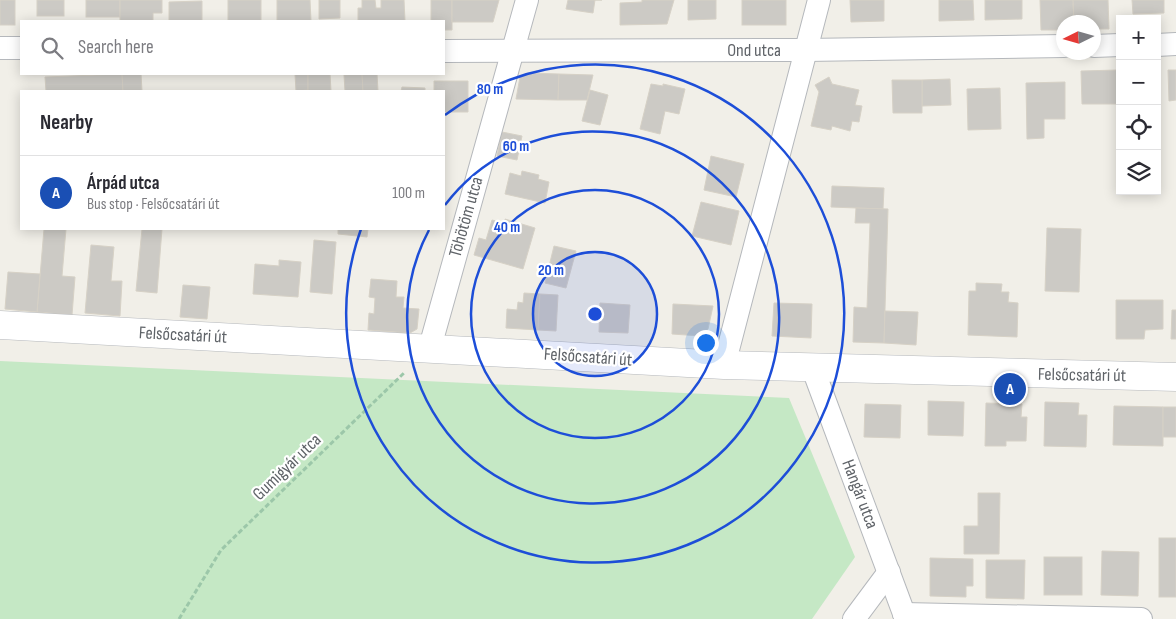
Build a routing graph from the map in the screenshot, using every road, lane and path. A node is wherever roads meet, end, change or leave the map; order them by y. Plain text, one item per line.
1 (527, 0) edge
2 (818, 0) edge
3 (1176, 44) edge
4 (1116, 45) edge
5 (1161, 45) edge
6 (1056, 46) edge
7 (1101, 46) edge
8 (0, 48) edge
9 (20, 48) edge
10 (806, 50) junction
11 (445, 51) edge
12 (513, 51) junction
13 (0, 325) edge
14 (430, 348) junction
15 (724, 366) junction
16 (813, 369) junction
17 (1176, 377) edge
18 (889, 572) junction
19 (905, 616) edge
20 (179, 619) edge
21 (854, 619) edge
22 (1141, 619) edge

1 - 12 street, Töhötöm utca
2 - 10 street
3 - 5 street
4 - 7 street
6 - 10 street, Ond utca
8 - 9 street
10 - 12 street, Ond utca
10 - 15 street
11 - 12 street, Ond utca
12 - 14 street, Töhötöm utca
13 - 14 street, Felsőcsatári út
14 - 15 street, Felsőcsatári út
14 - 20 path, Gumigyár utca
15 - 16 street, Felsőcsatári út
16 - 17 street, Felsőcsatári út
16 - 18 street, Hangár utca
18 - 19 street, Hangár utca
18 - 21 street
19 - 22 street

